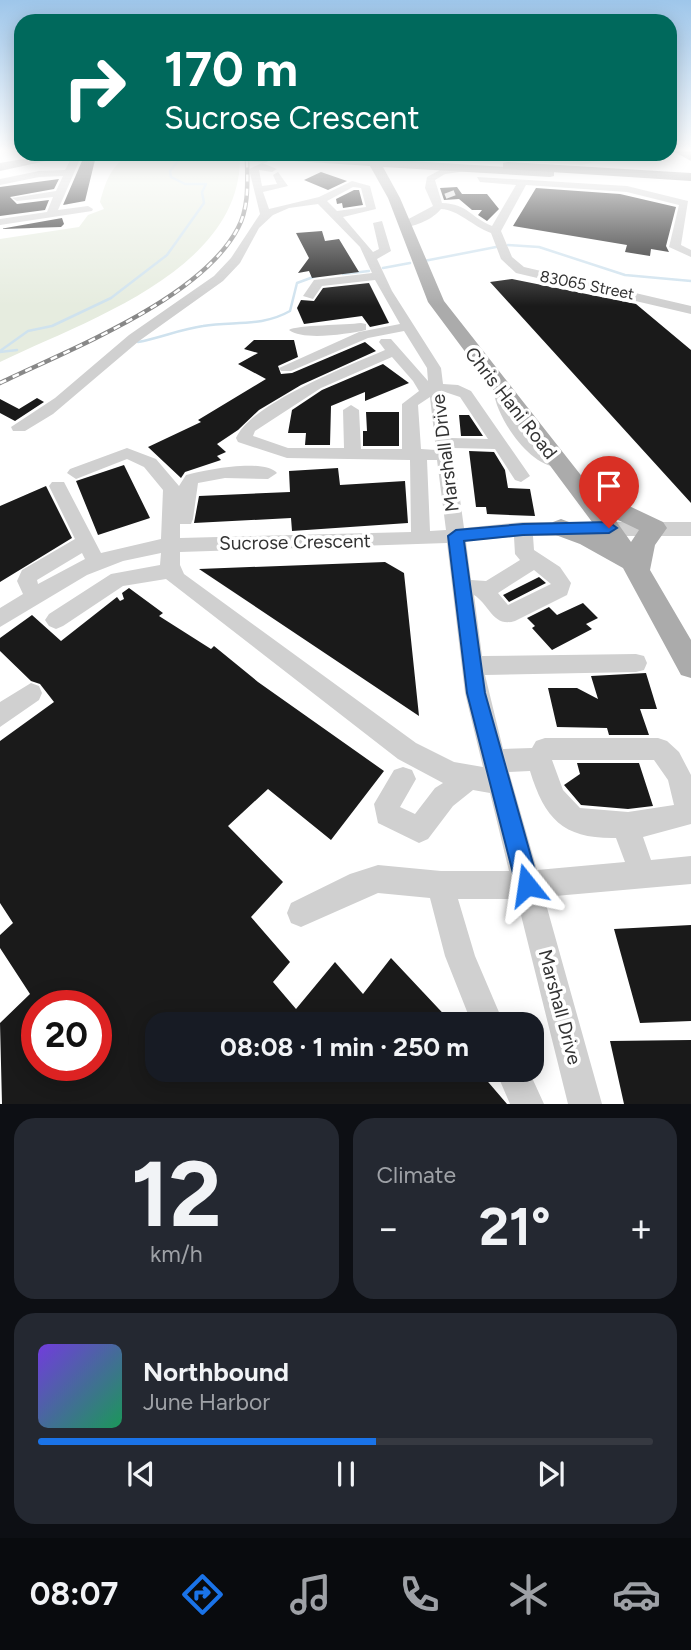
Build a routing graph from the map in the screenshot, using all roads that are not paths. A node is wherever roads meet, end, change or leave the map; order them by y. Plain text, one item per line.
1 (56, 203) edge
2 (262, 203) edge
3 (299, 203) edge
4 (319, 203) edge
5 (371, 203) edge
6 (389, 203) edge
7 (394, 203) edge
8 (446, 203) joint
9 (510, 203) edge
10 (688, 206) edge
11 (88, 209) dead end
12 (398, 210) junction
13 (51, 214) junction
14 (427, 214) junction
15 (266, 215) junction
16 (334, 215) junction
17 (0, 222) edge
18 (378, 223) dead end
19 (684, 226) edge
20 (496, 231) junction
21 (407, 232) junction
22 (691, 237) edge
23 (691, 254) edge
24 (371, 257) junction
25 (379, 276) junction
26 (309, 296) dead end
27 (659, 301) junction
28 (691, 303) edge
29 (691, 310) edge
30 (406, 320) junction
31 (691, 326) edge
32 (296, 330) dead end
33 (286, 368) dead end
34 (301, 375) dead end
35 (316, 384) junction
36 (433, 391) junction
37 (351, 410) dead end
38 (19, 427) dead end
39 (500, 444) junction
40 (442, 449) junction
41 (353, 454) junction
42 (414, 454) junction
43 (76, 473) dead end
44 (268, 473) dead end
45 (521, 475) dead end
46 (58, 486) dead end
47 (579, 489) junction
48 (609, 528) junction
49 (655, 528) junction
50 (523, 529) junction
51 (557, 529) junction
52 (691, 529) edge
53 (456, 536) junction
54 (421, 538) junction
55 (86, 542) junction
56 (176, 545) junction
57 (96, 561) junction
58 (533, 561) junction
59 (637, 570) junction
60 (171, 571) junction
61 (461, 588) junction
62 (486, 591) junction
63 (34, 597) junction
64 (5, 609) edge
65 (56, 620) dead end
66 (685, 645) edge
67 (636, 663) dead end
68 (472, 666) junction
69 (691, 666) edge
70 (31, 693) dead end
71 (2, 710) edge
72 (539, 760) junction
73 (496, 771) junction
74 (466, 778) junction
75 (403, 779) dead end
76 (625, 825) junction
77 (691, 870) edge
78 (643, 874) junction
79 (441, 885) junction
80 (527, 885) junction
81 (302, 913) dead end
82 (482, 1012) edge
83 (517, 1082) edge
84 (527, 1104) edge
85 (585, 1104) edge

1 - 13 street
2 - 15 street
3 - 15 street
4 - 16 street, Marshall Drive
5 - 16 street
6 - 21 main road, Chris Hani Road
7 - 12 main road, Chris Hani Road
8 - 14 street
8 - 20 street
9 - 20 street
10 - 19 street
11 - 13 street
12 - 14 street
12 - 21 main road, Chris Hani Road
13 - 17 street
14 - 21 street
15 - 38 street
16 - 24 street, Marshall Drive
18 - 24 street
19 - 22 street
19 - 23 street
20 - 27 street, 83065 Street
21 - 47 main road, Chris Hani Road
24 - 25 street, Marshall Drive
25 - 26 street
25 - 30 street, Marshall Drive
27 - 28 street, 83065 Street
27 - 29 street, 83065 Street
27 - 31 street, 83065 Street
30 - 32 street
30 - 33 street
30 - 36 street, Marshall Drive
34 - 35 street
35 - 36 street
35 - 41 street
36 - 39 street
36 - 40 street, Marshall Drive
36 - 42 street
37 - 41 street
39 - 40 street
39 - 45 street
40 - 42 street
40 - 53 street, Marshall Drive
41 - 42 street
42 - 54 street
43 - 56 street
44 - 56 street
46 - 55 street
47 - 48 main road, Chris Hani Road
47 - 49 main road
47 - 51 main road
48 - 49 street, Sucrose Crescent
48 - 51 street, Sucrose Crescent
48 - 59 main road, Chris Hani Road
49 - 52 street, Sucrose Crescent
49 - 59 main road
50 - 51 street, Sucrose Crescent
50 - 53 street, Sucrose Crescent
50 - 58 street
51 - 59 main road
53 - 54 street, Sucrose Crescent
53 - 61 street, Marshall Drive
54 - 56 street, Sucrose Crescent
55 - 57 street
55 - 63 street
56 - 57 street, Sucrose Crescent
56 - 60 street
57 - 63 street, Sucrose Crescent
58 - 62 street
58 - 62 street
59 - 66 main road, Chris Hani Road
60 - 65 street
60 - 74 street
61 - 62 street
61 - 68 street, Marshall Drive
63 - 64 street, Sucrose Crescent
66 - 69 main road, Chris Hani Road
67 - 68 street
68 - 73 street, Marshall Drive
70 - 71 street
72 - 73 street
72 - 76 street
72 - 76 street
73 - 74 street
73 - 80 street, Marshall Drive
74 - 75 street
76 - 78 street
77 - 78 street
78 - 80 street
79 - 80 street
79 - 81 street
79 - 82 street
80 - 85 street, Marshall Drive
83 - 84 street

